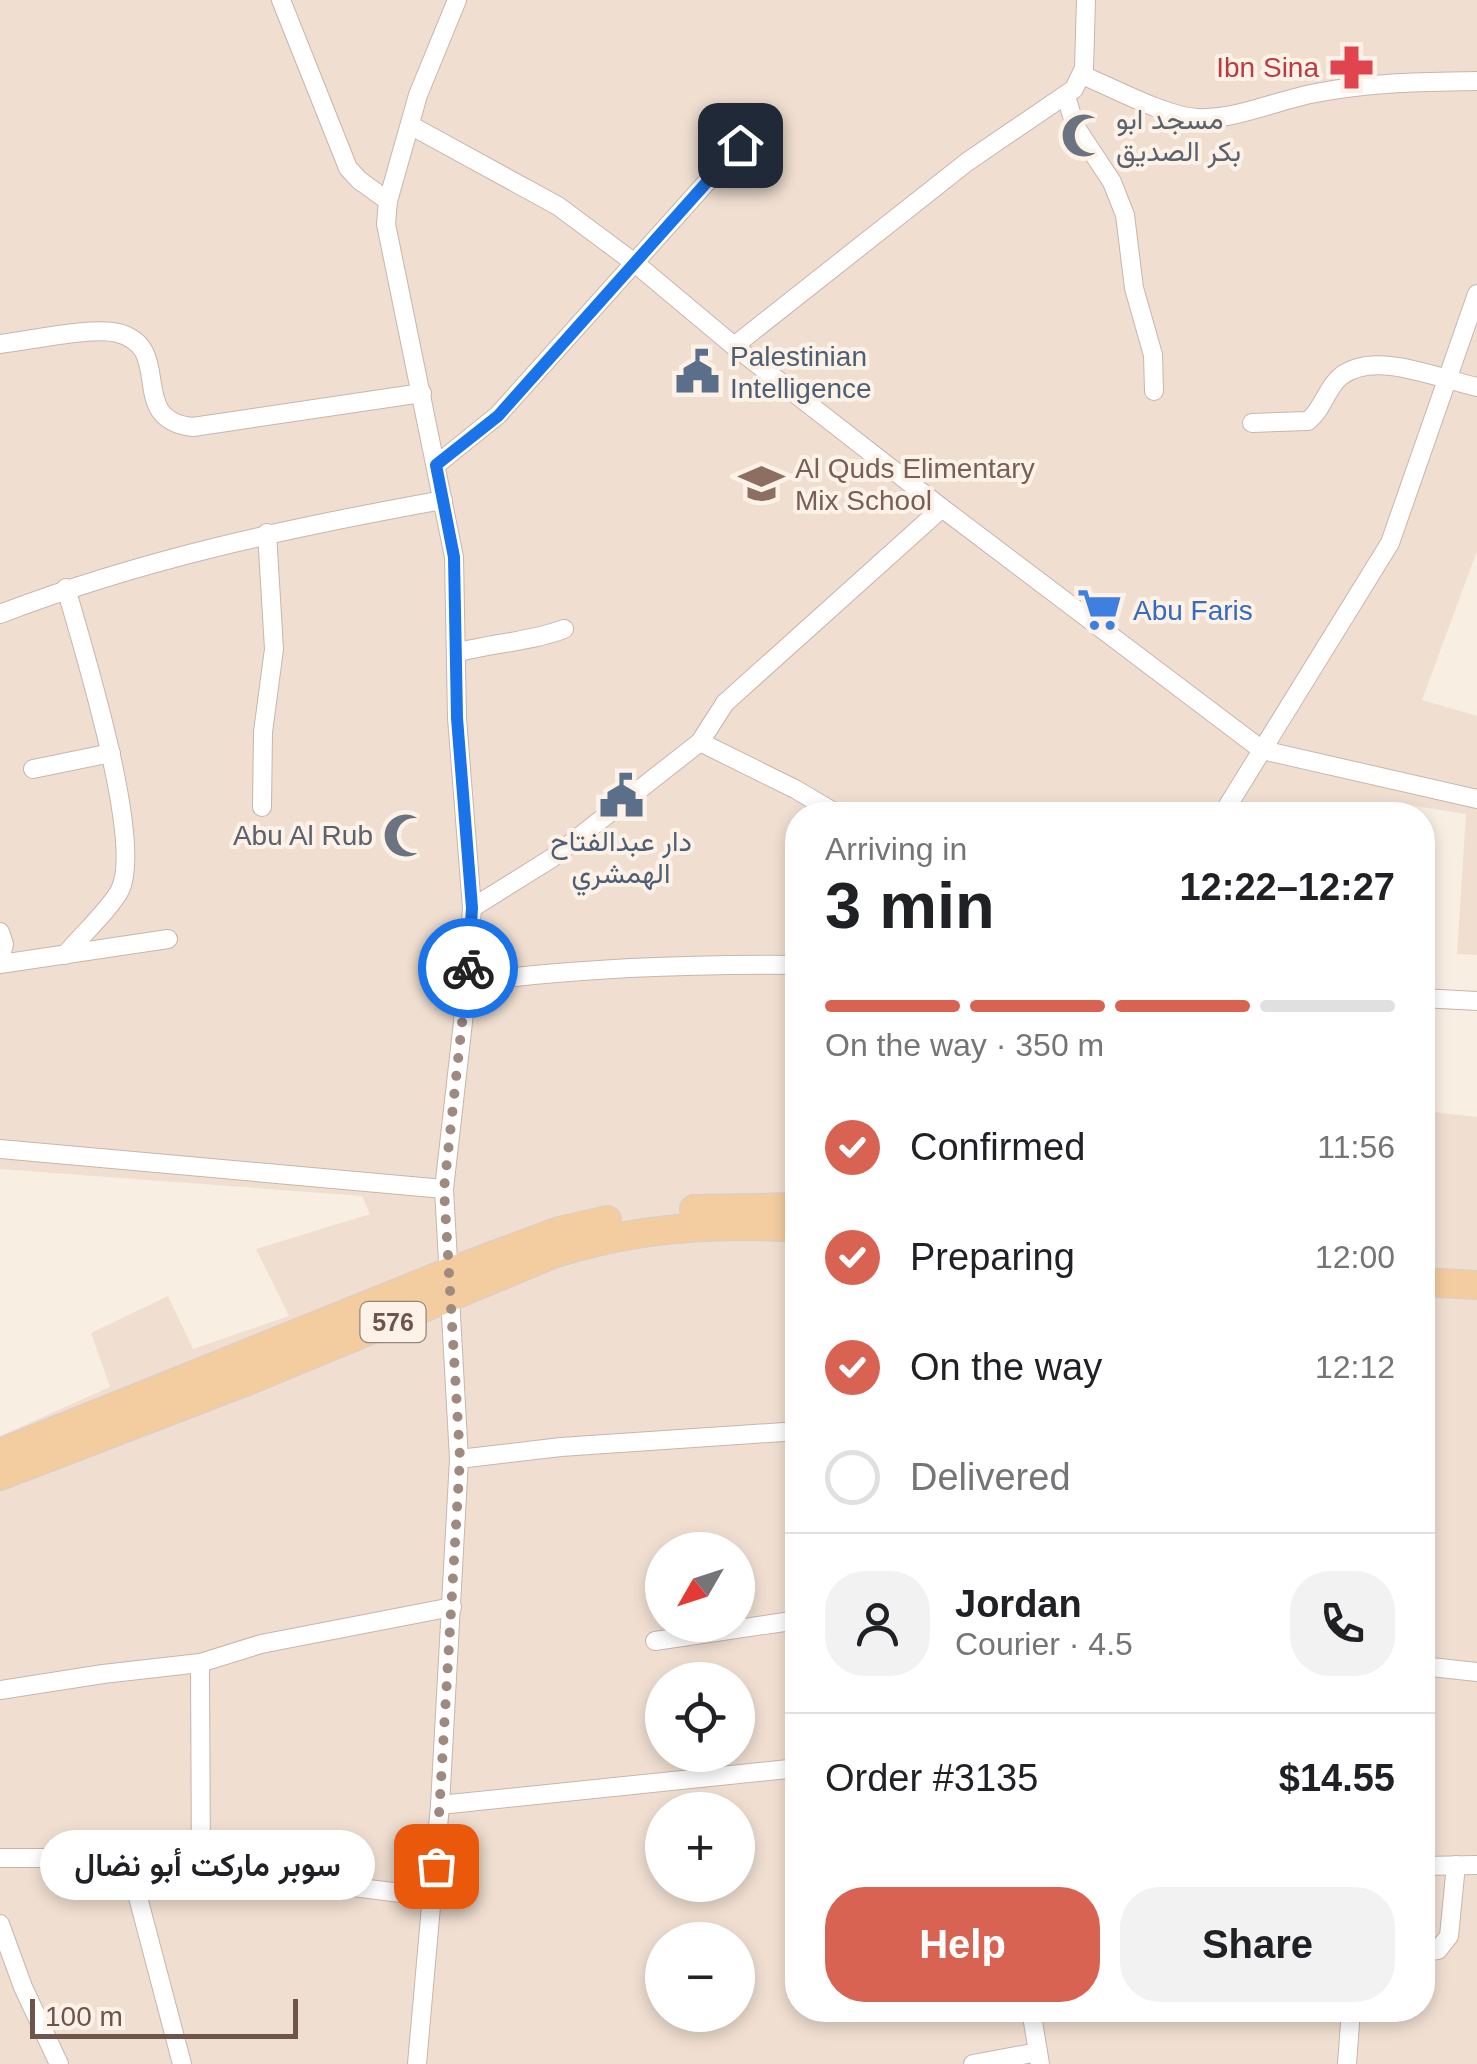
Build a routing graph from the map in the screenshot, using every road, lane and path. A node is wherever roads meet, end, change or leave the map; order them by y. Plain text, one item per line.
1 (281, 0) edge
2 (457, 0) edge
3 (1086, 0) edge
4 (1082, 75) junction
5 (1477, 81) edge
6 (1066, 96) junction
7 (410, 126) junction
8 (740, 145) dead end
9 (388, 201) junction
10 (636, 264) junction
11 (1477, 294) edge
12 (0, 344) edge
13 (734, 346) junction
14 (1448, 381) junction
15 (1477, 387) edge
16 (422, 392) junction
17 (1154, 392) dead end
18 (1252, 423) dead end
19 (436, 465) junction
20 (443, 500) junction
21 (942, 508) junction
22 (267, 534) junction
23 (66, 588) junction
24 (0, 614) edge
25 (564, 628) dead end
26 (456, 653) junction
27 (700, 742) junction
28 (1262, 750) junction
29 (111, 753) junction
30 (33, 769) dead end
31 (1477, 799) edge
32 (817, 802) edge
33 (1230, 802) edge
34 (262, 807) dead end
35 (472, 908) junction
36 (0, 932) edge
37 (168, 938) dead end
38 (65, 955) junction
39 (0, 963) edge
40 (785, 965) edge
41 (466, 983) junction
42 (1435, 999) edge
43 (1477, 1001) edge
44 (0, 1149) edge
45 (444, 1189) junction
46 (785, 1207) edge
47 (785, 1227) edge
48 (1435, 1264) edge
49 (1477, 1266) edge
50 (1435, 1283) edge
51 (450, 1285) junction
52 (1477, 1285) edge
53 (785, 1432) edge
54 (0, 1453) edge
55 (460, 1458) junction
56 (0, 1476) edge
57 (452, 1607) junction
58 (785, 1622) edge
59 (755, 1626) edge
60 (200, 1663) junction
61 (1435, 1667) edge
62 (1477, 1672) edge
63 (0, 1690) edge
64 (785, 1769) edge
65 (440, 1805) junction
66 (0, 1858) edge
67 (1456, 1865) junction
68 (1477, 1865) edge
69 (1435, 1866) edge
70 (130, 1867) junction
71 (201, 1872) junction
72 (434, 1897) junction
73 (0, 1924) edge
74 (1435, 1951) edge
75 (1033, 2022) edge
76 (1350, 2022) edge
77 (1039, 2058) edge
78 (60, 2064) edge
79 (182, 2064) edge
80 (417, 2064) edge
81 (973, 2064) edge
82 (1347, 2064) edge

1 - 9 street
2 - 7 street
3 - 4 street
4 - 5 street
4 - 6 street
6 - 13 street
6 - 17 street
7 - 9 street
7 - 10 street
8 - 10 street
9 - 16 street
10 - 13 street
10 - 19 street
11 - 14 street
12 - 16 street
13 - 21 street
14 - 15 street
14 - 18 street
14 - 28 street
16 - 19 street
19 - 20 street
20 - 22 street
20 - 26 street
21 - 27 street
21 - 28 street
22 - 23 street
22 - 34 street
23 - 24 street
23 - 29 street
25 - 26 street
26 - 35 street
27 - 32 street
27 - 35 street
28 - 31 street
28 - 33 street
29 - 30 street
29 - 38 street
35 - 41 street
36 - 39 street
37 - 38 street
38 - 39 street
40 - 41 street
41 - 45 street
42 - 43 street
44 - 45 street
45 - 51 street
46 - 51 main road, 576
47 - 51 main road, 576
48 - 49 main road
50 - 52 main road
51 - 54 main road, 576
51 - 55 street
51 - 56 main road, 576
53 - 55 street
55 - 57 street
57 - 60 street
57 - 65 street
58 - 59 street
60 - 63 street
60 - 71 street
61 - 62 street
64 - 65 street
65 - 72 street
66 - 70 street
67 - 68 street
67 - 69 street
67 - 74 street
70 - 71 street
70 - 79 street
71 - 72 street
72 - 80 street
73 - 78 street
75 - 77 street
76 - 82 street
77 - 81 street

